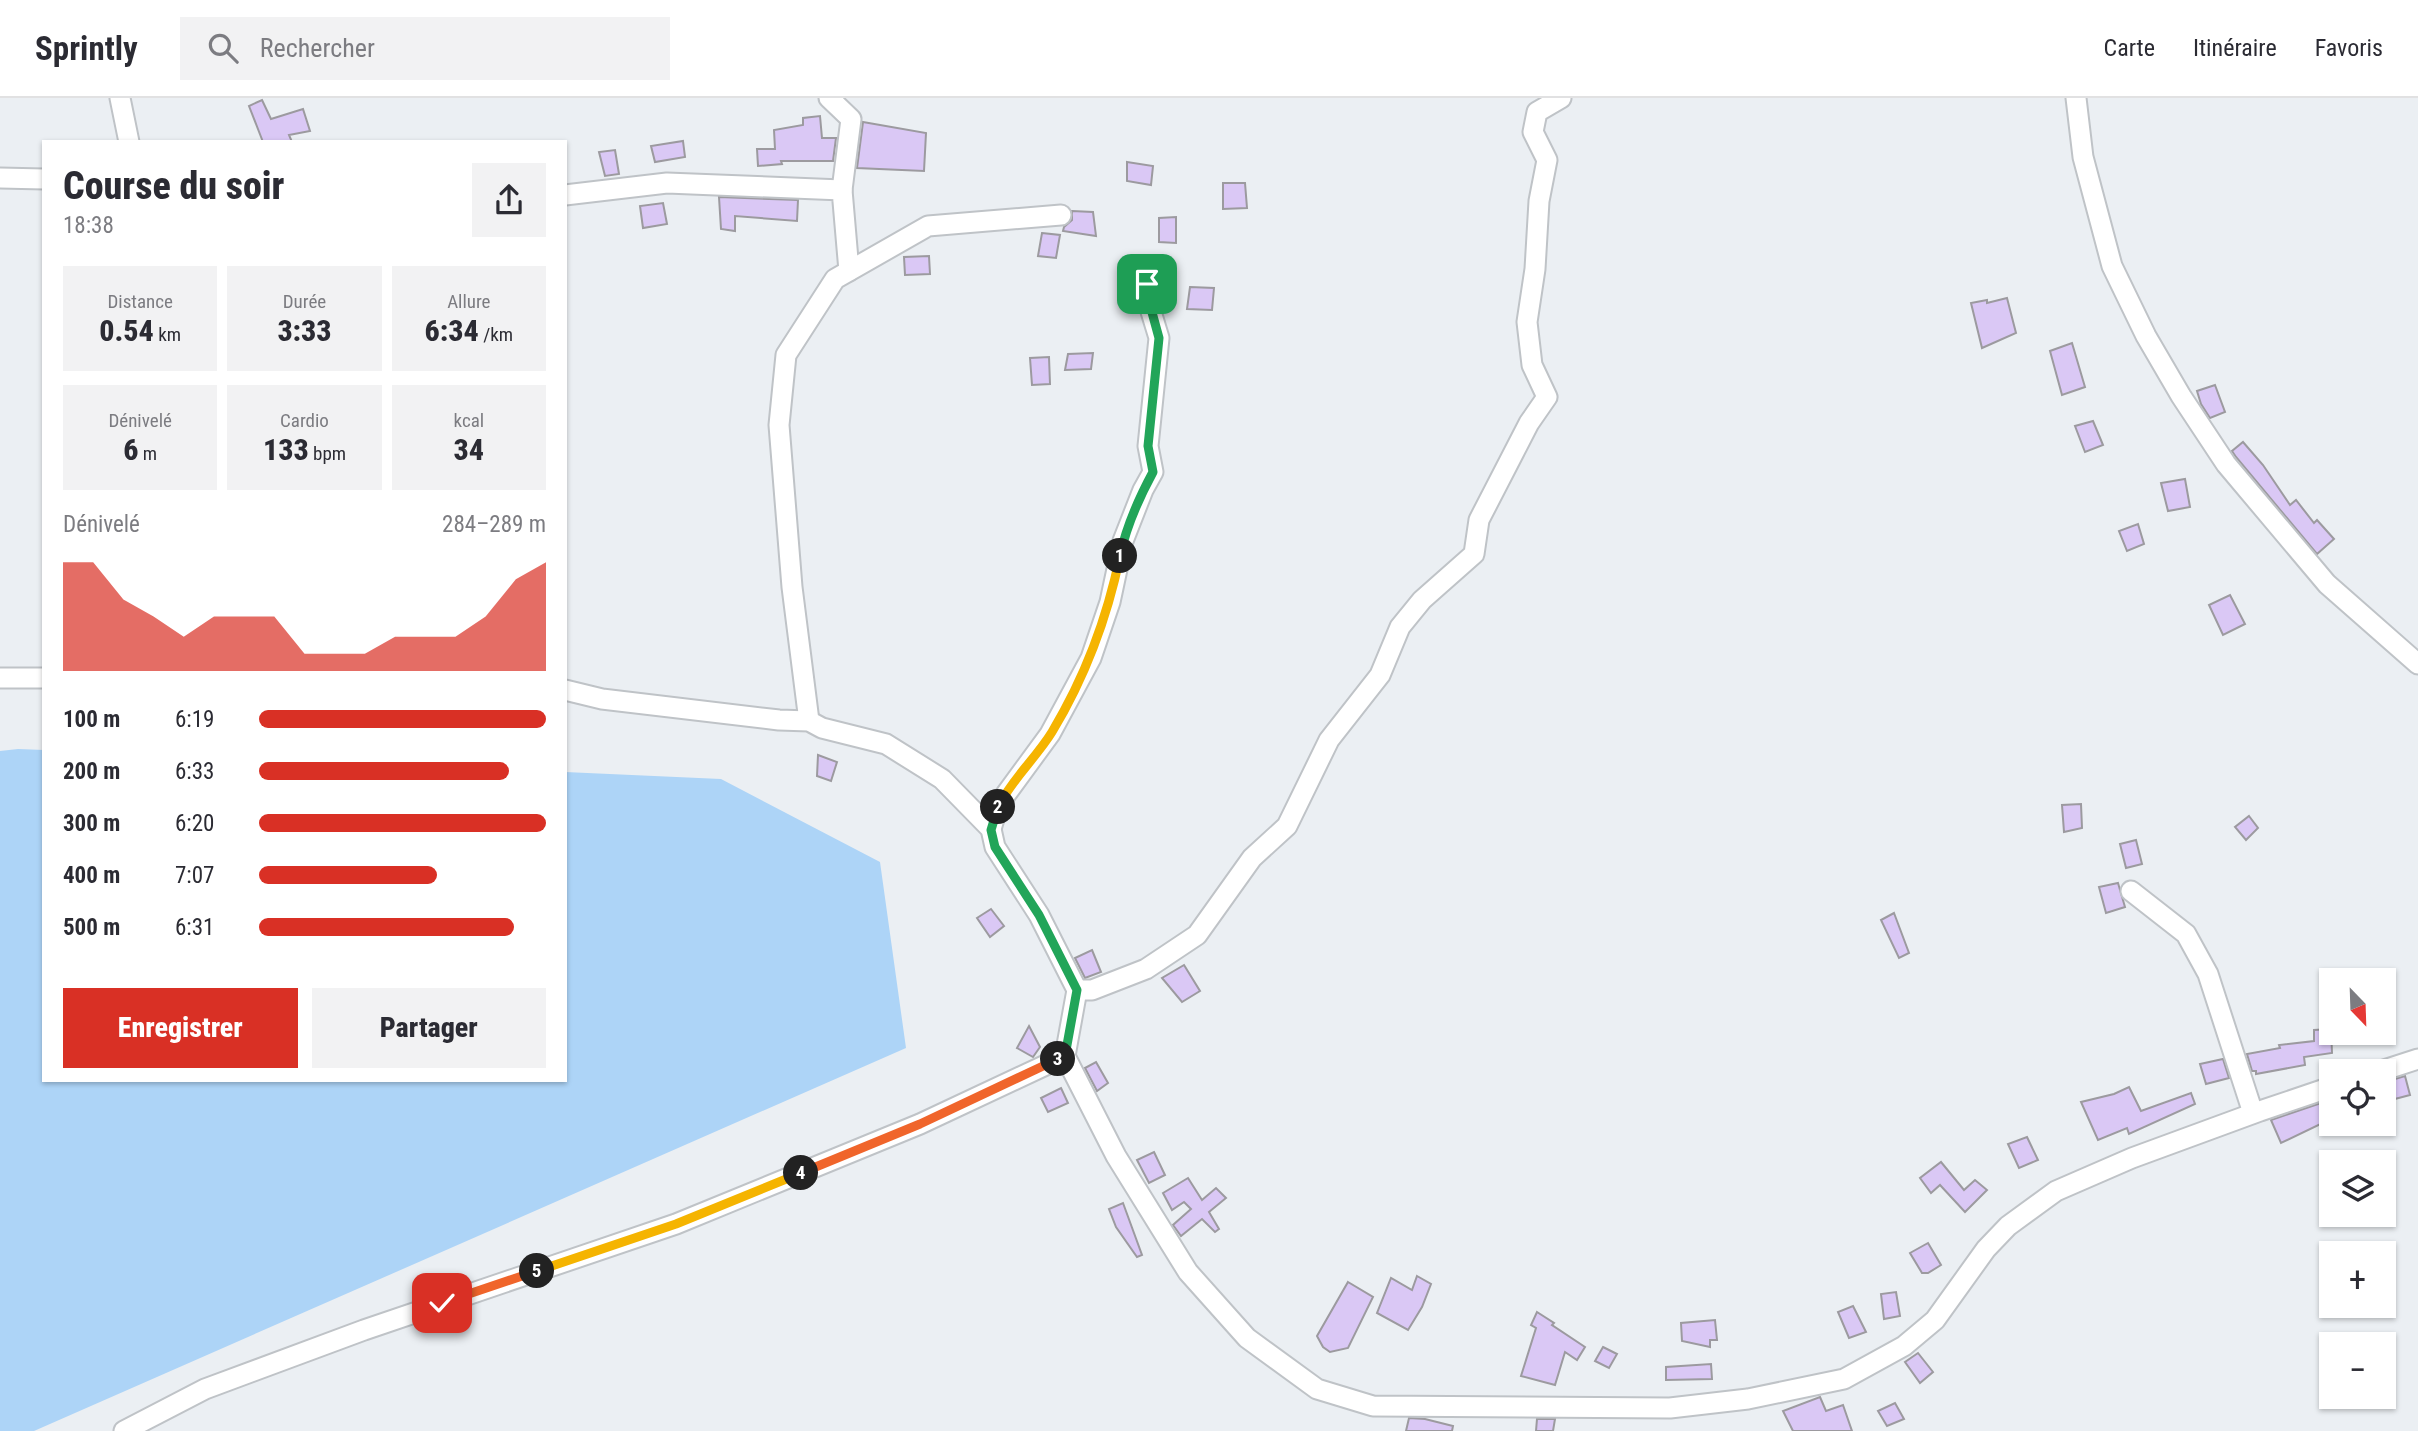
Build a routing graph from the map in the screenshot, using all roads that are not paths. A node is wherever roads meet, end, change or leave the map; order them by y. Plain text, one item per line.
1 (120, 98) edge
2 (829, 98) edge
3 (1561, 98) edge
4 (2076, 98) edge
5 (130, 140) edge
6 (0, 178) edge
7 (42, 178) edge
8 (842, 190) junction
9 (567, 195) edge
10 (1061, 215) dead end
11 (1146, 268) dead end
12 (849, 271) junction
13 (2418, 664) edge
14 (0, 678) edge
15 (42, 678) edge
16 (567, 690) edge
17 (808, 720) junction
18 (991, 830) junction
19 (2131, 891) dead end
20 (1077, 990) junction
21 (1065, 1056) junction
22 (2418, 1059) edge
23 (2396, 1066) edge
24 (2319, 1091) edge
25 (2253, 1114) junction
26 (124, 1431) edge

1 - 5 street
2 - 8 street
3 - 20 street
4 - 13 street
6 - 7 street
8 - 9 street
8 - 12 street
10 - 12 street
11 - 18 street
12 - 17 street
14 - 15 street
16 - 17 street
17 - 18 street
18 - 20 street
19 - 25 street
20 - 21 street
21 - 25 street
21 - 26 street
22 - 23 street
24 - 25 street

